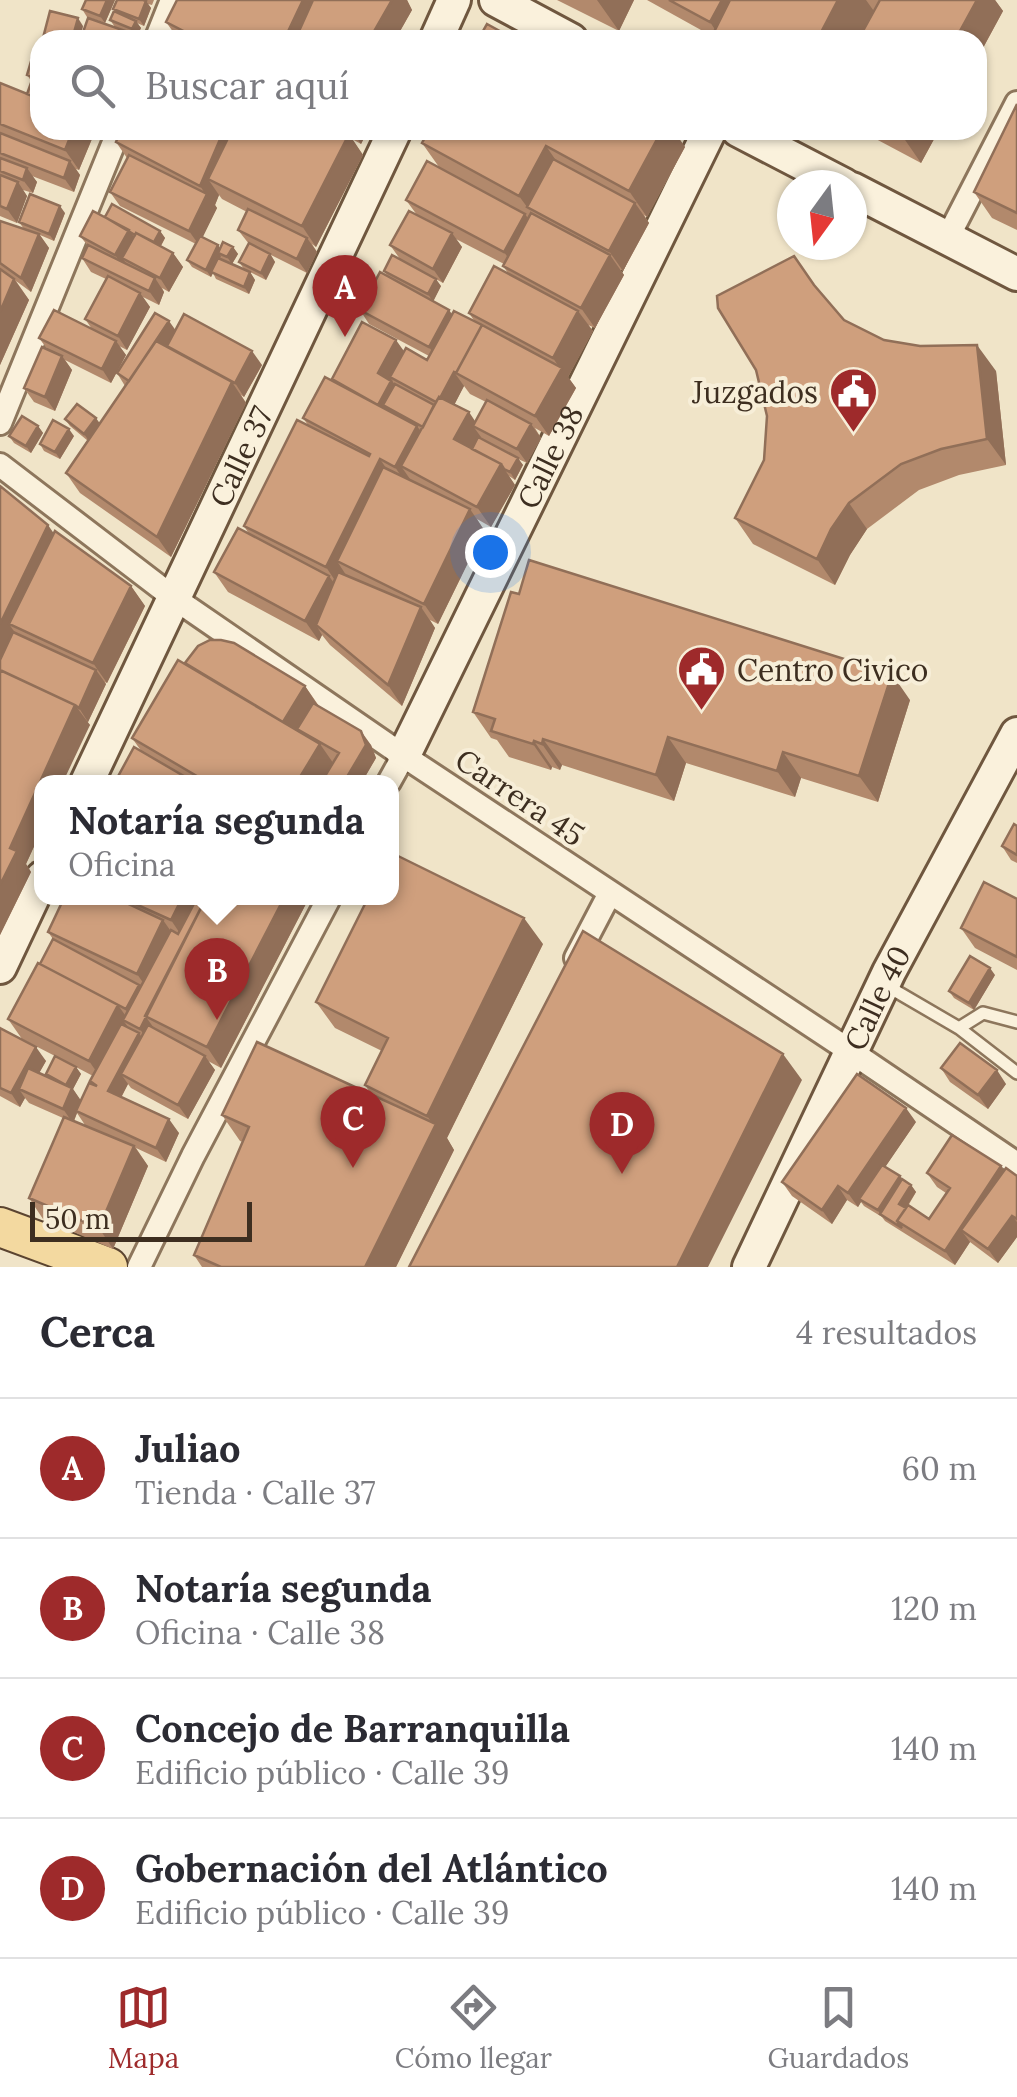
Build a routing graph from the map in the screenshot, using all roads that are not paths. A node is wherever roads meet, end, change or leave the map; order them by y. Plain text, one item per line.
1 (172, 0) edge
2 (454, 0) edge
3 (496, 0) edge
4 (160, 30) edge
5 (440, 30) edge
6 (552, 30) edge
7 (1017, 103) edge
8 (115, 140) edge
9 (389, 140) edge
10 (705, 140) edge
11 (757, 140) edge
12 (815, 170) edge
13 (867, 197) edge
14 (946, 239) junction
15 (1017, 274) edge
16 (0, 423) edge
17 (0, 465) edge
18 (174, 598) junction
19 (1017, 734) edge
20 (396, 769) edge
21 (90, 775) edge
22 (610, 893) junction
23 (34, 895) edge
24 (325, 905) edge
25 (0, 966) edge
26 (566, 978) edge
27 (884, 984) junction
28 (1017, 1022) edge
29 (960, 1028) junction
30 (850, 1050) junction
31 (1017, 1073) edge
32 (1017, 1164) edge
33 (0, 1227) edge
34 (108, 1267) edge
35 (139, 1267) edge
36 (749, 1267) edge

1 - 4 street
2 - 5 street
3 - 6 street
7 - 14 street
8 - 16 street
9 - 18 street, Calle 37
10 - 20 street, Calle 38
11 - 12 street
13 - 14 street
14 - 15 street
17 - 18 street, Carrera 45
18 - 20 street, Carrera 45
18 - 21 street, Calle 37
19 - 27 street, Calle 40
20 - 22 street, Carrera 45
22 - 26 street
22 - 30 street, Carrera 45
23 - 25 street
24 - 35 street
27 - 29 lane
27 - 30 street, Calle 40
28 - 29 lane
29 - 31 lane
30 - 32 street, Carrera 45
30 - 36 street, Calle 40
33 - 34 main road

